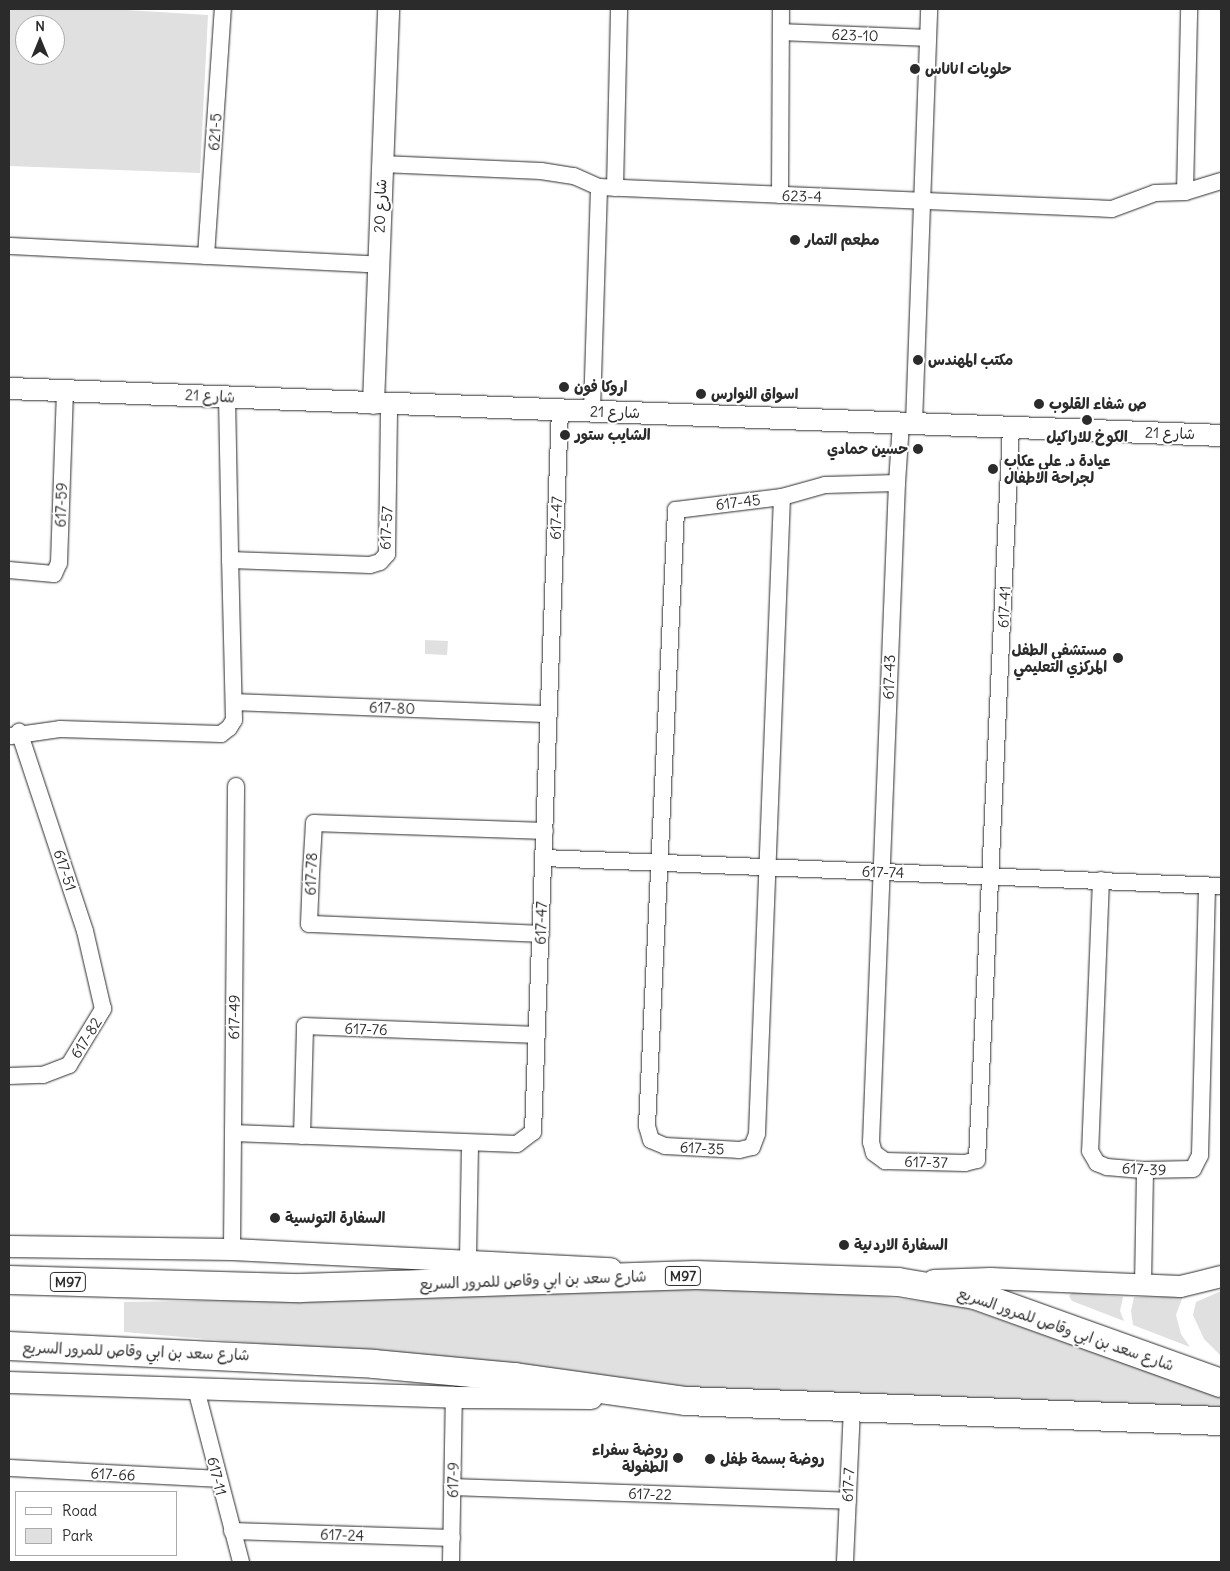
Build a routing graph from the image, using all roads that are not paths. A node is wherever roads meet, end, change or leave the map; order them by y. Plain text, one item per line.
1 (223, 9) edge
2 (388, 9) edge
3 (619, 9) edge
4 (782, 9) edge
5 (930, 9) edge
6 (1189, 9) edge
7 (781, 32) junction
8 (928, 38) junction
9 (382, 164) junction
10 (1221, 181) edge
11 (599, 187) junction
12 (615, 188) junction
13 (1185, 192) junction
14 (780, 195) junction
15 (922, 201) junction
16 (9, 246) edge
17 (206, 256) junction
18 (378, 265) junction
19 (9, 388) edge
20 (65, 390) junction
21 (227, 397) junction
22 (381, 403) junction
23 (560, 410) junction
24 (592, 411) junction
25 (908, 423) junction
26 (1012, 427) junction
27 (1221, 435) edge
28 (897, 483) junction
29 (782, 497) junction
30 (230, 560) junction
31 (9, 570) edge
32 (234, 702) junction
33 (550, 714) junction
34 (14, 735) edge
35 (236, 786) dead end
36 (545, 831) junction
37 (544, 858) junction
38 (658, 862) junction
39 (769, 868) junction
40 (882, 872) junction
41 (992, 876) junction
42 (1101, 880) junction
43 (1214, 886) edge
44 (541, 934) junction
45 (103, 1009) joint
46 (537, 1035) junction
47 (9, 1076) edge
48 (233, 1133) junction
49 (302, 1136) junction
50 (470, 1143) junction
51 (1144, 1170) junction
52 (9, 1246) edge
53 (232, 1249) junction
54 (468, 1259) junction
55 (696, 1275) junction
56 (1221, 1276) edge
57 (9, 1280) edge
58 (898, 1282) junction
59 (1143, 1286) junction
60 (9, 1346) edge
61 (9, 1382) edge
62 (1221, 1383) edge
63 (196, 1389) junction
64 (454, 1397) junction
65 (686, 1401) junction
66 (852, 1408) junction
67 (1221, 1421) edge
68 (9, 1468) edge
69 (218, 1479) junction
70 (452, 1487) junction
71 (848, 1501) junction
72 (232, 1532) junction
73 (452, 1538) junction
74 (240, 1562) edge
75 (451, 1562) edge
76 (845, 1562) edge

1 - 17 street, 621-5
2 - 9 street, شارع 20
3 - 12 street
4 - 7 street
5 - 8 street, 617-43
6 - 13 street
7 - 8 street, 623-10
7 - 14 street
8 - 15 street, 617-43
9 - 11 street, 623-4
9 - 18 street, شارع 20
10 - 13 street, 623-4
11 - 12 street, 623-4
11 - 24 street
12 - 14 street, 623-4
13 - 15 street, 623-4
14 - 15 street, 623-4
15 - 25 street, 617-43
16 - 17 street
17 - 18 street
18 - 22 street, شارع 20
19 - 20 street, شارع 21
20 - 21 street, شارع 21
20 - 31 street, 617-59
21 - 22 street, شارع 21
21 - 30 street
22 - 23 street, شارع 21
22 - 30 street, 617-57
23 - 24 street, شارع 21
23 - 33 street, 617-47
24 - 25 street, شارع 21
25 - 26 street, شارع 21
25 - 28 street, 617-43
26 - 27 street, شارع 21
26 - 41 street, 617-41
28 - 29 street
28 - 40 street, 617-43
29 - 38 street, 617-45
29 - 39 street, 617-45
30 - 32 street
32 - 33 street, 617-80
32 - 34 street
33 - 36 street, 617-47
34 - 45 street, 617-51
35 - 48 street, 617-49
36 - 37 street, 617-47
36 - 44 street, 617-78
37 - 38 street, 617-74
37 - 44 street, 617-47
38 - 39 street, 617-74
38 - 39 street, 617-35
39 - 40 street, 617-74
40 - 41 street, 617-74
40 - 41 street, 617-37
41 - 42 street, 617-74
42 - 43 street, 617-74
42 - 51 street, 617-39
43 - 51 street, 617-39
44 - 46 street, 617-47
45 - 47 street, 617-82
46 - 49 street, 617-76
46 - 50 street, 617-47
48 - 49 street, 617-47
48 - 53 street, 617-49
49 - 50 street, 617-47
50 - 54 street
51 - 59 street
52 - 53 street
53 - 54 street
54 - 55 street
55 - 57 highway, شارع سعد بن ابي وقاص للمرور السريع / M97
55 - 58 highway, شارع سعد بن ابي وقاص للمرور السريع / M97
56 - 59 street
58 - 59 street
58 - 62 highway, شارع سعد بن ابي وقاص للمرور السريع / M97
60 - 65 highway, شارع سعد بن ابي وقاص للمرور السريع
61 - 63 street
63 - 64 street
63 - 69 street, 617-11
64 - 65 street
64 - 70 street, 617-9
65 - 66 highway, شارع سعد بن ابي وقاص للمرور السريع
66 - 67 highway, شارع سعد بن ابي وقاص للمرور السريع
66 - 71 street, 617-7
68 - 69 street, 617-66
69 - 72 street, 617-11
70 - 71 street, 617-22
70 - 73 street, 617-9
71 - 76 street, 617-7
72 - 73 street, 617-24
72 - 74 street, 617-11
73 - 75 street, 617-9

